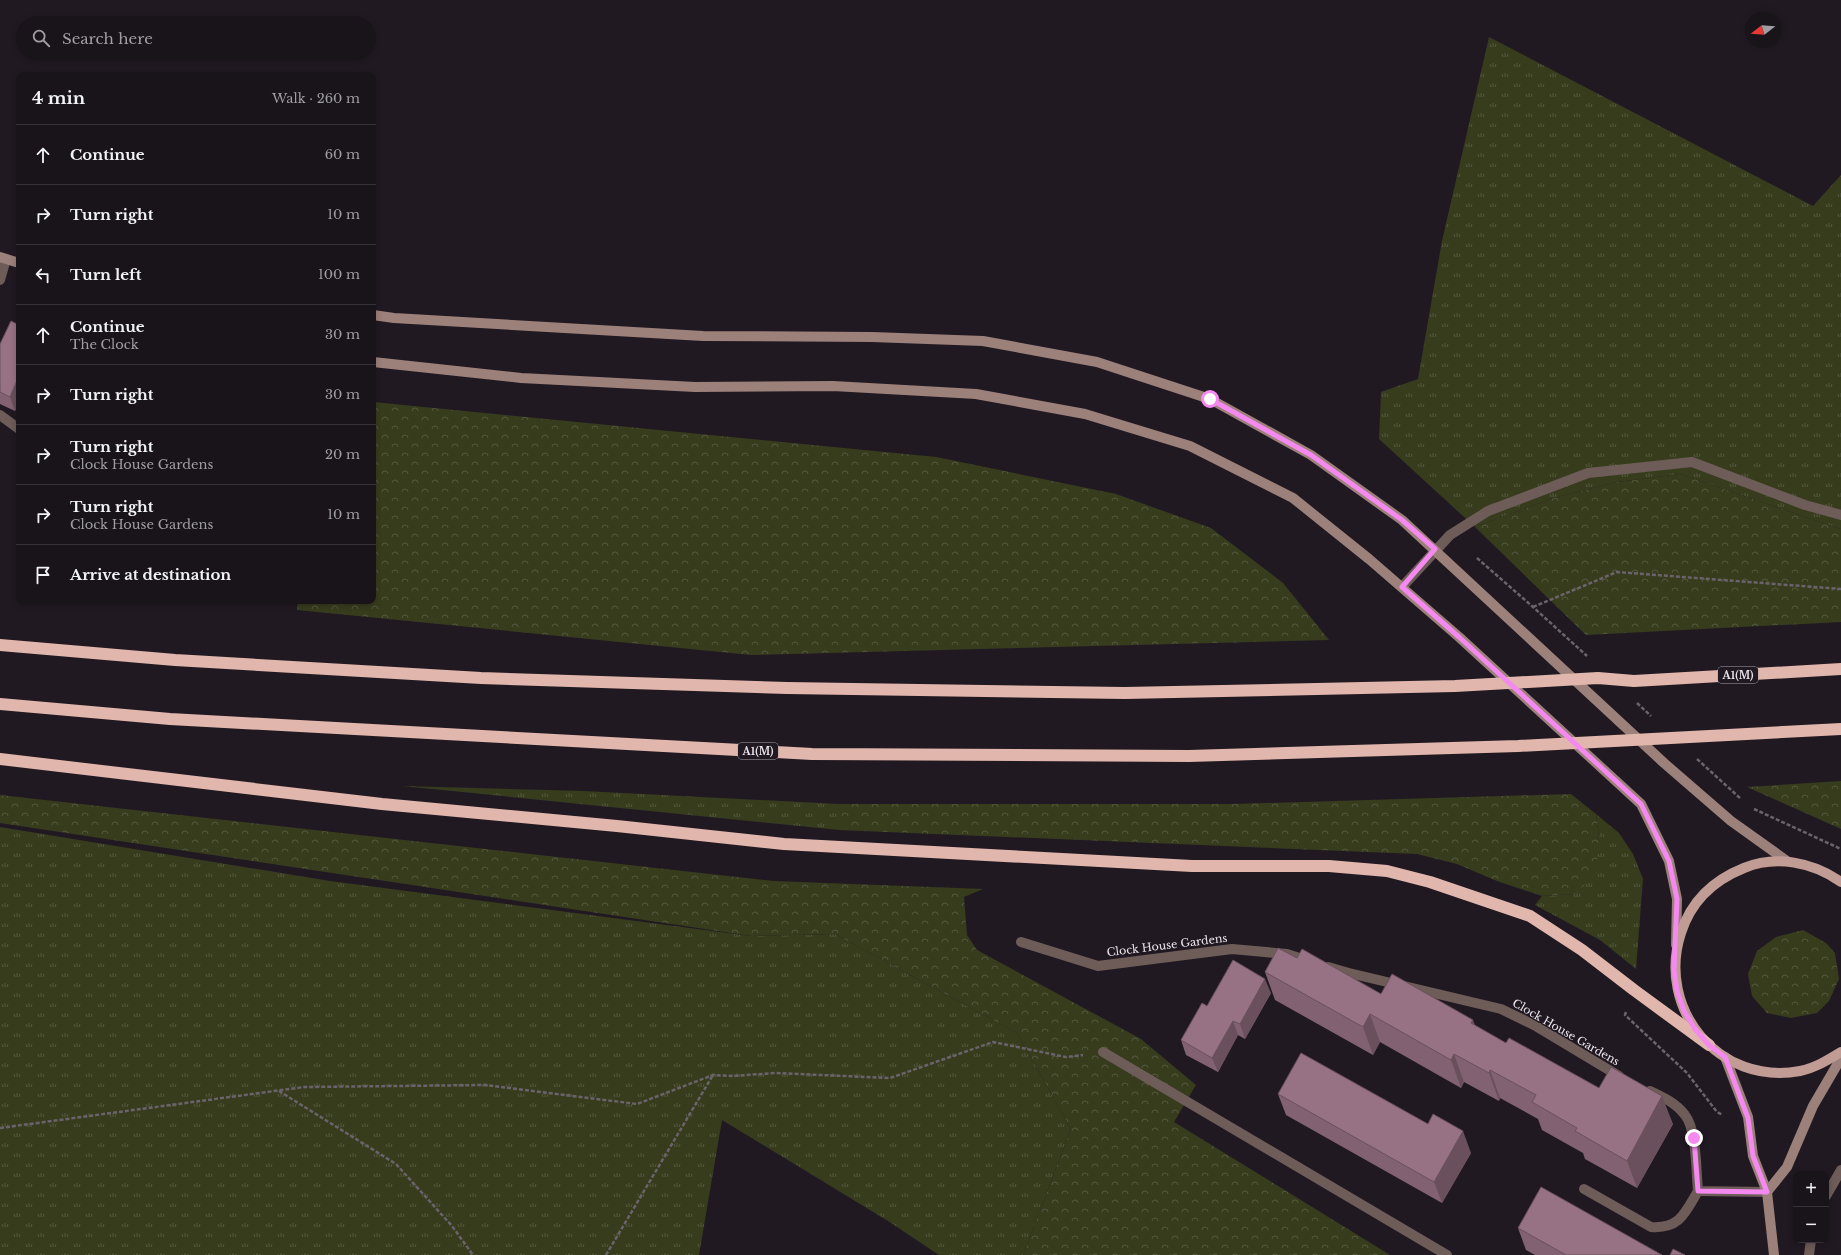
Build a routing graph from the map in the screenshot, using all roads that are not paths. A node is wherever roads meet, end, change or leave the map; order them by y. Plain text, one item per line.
1 (3, 258) edge
2 (16, 262) edge
3 (0, 280) edge
4 (376, 315) edge
5 (376, 362) edge
6 (0, 415) edge
7 (16, 427) edge
8 (1841, 515) edge
9 (1435, 549) junction
10 (1402, 587) junction
11 (0, 645) edge
12 (1841, 669) edge
13 (0, 704) edge
14 (1841, 729) edge
15 (0, 759) edge
16 (1787, 861) junction
17 (1828, 873) junction
18 (1841, 876) edge
19 (1841, 882) edge
20 (1021, 942) dead end
21 (1676, 949) junction
22 (1709, 1045) junction
23 (1103, 1052) road end
24 (1841, 1052) edge
25 (1725, 1057) junction
26 (1841, 1058) edge
27 (1625, 1079) edge
28 (1639, 1086) edge
29 (1841, 1170) edge
30 (1584, 1189) dead end
31 (1698, 1191) junction
32 (1829, 1191) edge
33 (1767, 1192) junction
34 (1811, 1243) edge
35 (1447, 1255) edge
36 (1774, 1255) edge
37 (1809, 1255) edge

1 - 2 main road
1 - 3 street
4 - 9 main road
5 - 10 main road
6 - 7 street
8 - 9 street
9 - 10 street
9 - 16 main road
10 - 21 main road
11 - 12 highway, A1(M)
13 - 14 highway, A1(M)
15 - 22 highway
16 - 17 main road
16 - 21 main road
17 - 18 main road
17 - 19 main road
20 - 27 street, Clock House Gardens
21 - 22 main road
22 - 25 main road
23 - 35 street
24 - 25 main road
25 - 33 main road
26 - 33 main road
28 - 31 street
29 - 32 street
30 - 31 street
31 - 33 street
33 - 36 main road
34 - 37 street

